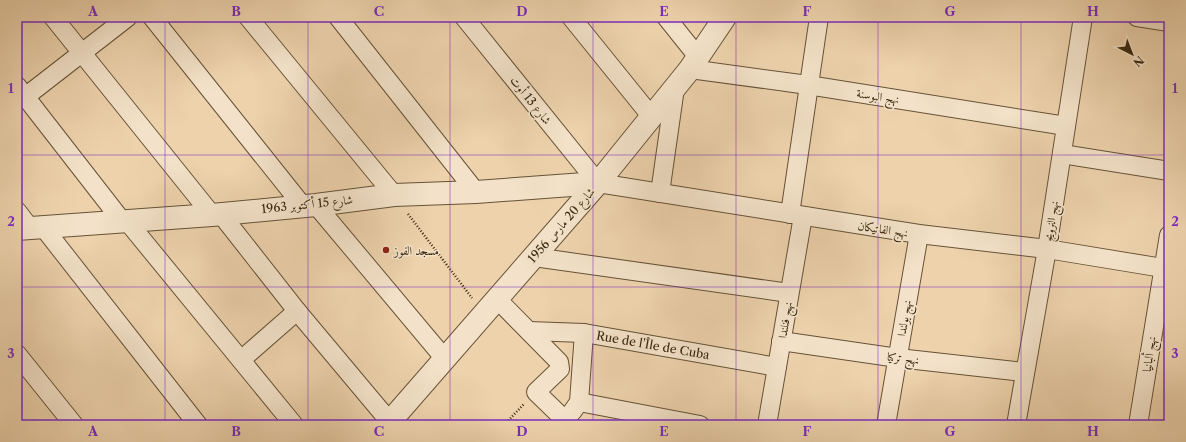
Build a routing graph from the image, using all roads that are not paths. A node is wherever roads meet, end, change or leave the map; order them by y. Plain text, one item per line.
1 (53, 17) edge
2 (128, 17) edge
3 (152, 17) edge
4 (248, 17) edge
5 (338, 17) edge
6 (464, 17) edge
7 (571, 17) edge
8 (666, 17) edge
9 (725, 17) edge
10 (819, 17) edge
11 (1083, 17) edge
12 (1137, 17) edge
13 (1169, 22) edge
14 (80, 52) junction
15 (694, 63) junction
16 (808, 85) junction
17 (675, 88) junction
18 (21, 92) edge
19 (652, 116) junction
20 (1066, 126) junction
21 (1062, 154) junction
22 (1169, 171) edge
23 (598, 184) junction
24 (476, 192) junction
25 (660, 193) junction
26 (394, 195) junction
27 (309, 205) junction
28 (17, 211) edge
29 (216, 214) junction
30 (796, 215) junction
31 (124, 221) junction
32 (30, 228) edge
33 (919, 234) junction
34 (1169, 235) edge
35 (1047, 249) junction
36 (534, 257) junction
37 (1166, 268) edge
38 (790, 293) junction
39 (491, 306) junction
40 (297, 311) junction
41 (529, 331) junction
42 (584, 333) junction
43 (781, 341) junction
44 (17, 354) edge
45 (898, 358) junction
46 (445, 359) junction
47 (241, 360) junction
48 (777, 367) junction
49 (1024, 372) junction
50 (579, 402) junction
51 (568, 422) edge
52 (388, 424) edge
53 (74, 425) edge
54 (198, 425) edge
55 (294, 425) edge
56 (700, 425) edge
57 (767, 425) edge
58 (886, 425) edge
59 (1016, 425) edge
60 (1138, 425) edge

1 - 14 street
2 - 14 street
3 - 27 street
4 - 26 street
5 - 24 street
6 - 23 street, شارع 13 أوت
7 - 19 street
8 - 15 street
9 - 15 street, شارع 20 مارس 1956
10 - 16 street, نهج فنلندا
11 - 20 street, نهج النرويج
12 - 13 street
14 - 18 street
14 - 29 street
15 - 16 street, نهج البوسنة
15 - 17 street, شارع 20 مارس 1956
16 - 20 street, نهج البوسنة
16 - 30 street, نهج فنلندا
17 - 19 street, شارع 20 مارس 1956
17 - 25 street
18 - 31 street
19 - 23 street, شارع 20 مارس 1956
20 - 21 street, نهج النرويج
21 - 22 street
21 - 35 street, نهج النرويج
23 - 24 street, شارع 15 أكتوبر 1963
23 - 25 street, نهج الفاتيكان
23 - 36 street, شارع 20 مارس 1956
24 - 26 street, شارع 15 أكتوبر 1963
25 - 30 street, نهج الفاتيكان
26 - 27 street, شارع 15 أكتوبر 1963
27 - 29 street, شارع 15 أكتوبر 1963
27 - 46 street
28 - 32 street
29 - 31 street, شارع 15 أكتوبر 1963
29 - 40 street
30 - 33 street, نهج الفاتيكان
30 - 38 street, نهج فنلندا
31 - 32 street, شارع 15 أكتوبر 1963
31 - 47 street
32 - 54 street
33 - 35 street, نهج الفاتيكان
33 - 45 street, نهج بولندا
34 - 37 street, نهج ألبانيا
35 - 37 street, نهج الفاتيكان
35 - 49 street, نهج النرويج
36 - 38 street
36 - 39 street, شارع 20 مارس 1956
37 - 60 street, نهج ألبانيا
38 - 43 street, نهج فنلندا
39 - 41 street
39 - 46 street, شارع 20 مارس 1956
40 - 47 street
40 - 52 street
41 - 42 street, Rue de l'Île de Cuba
41 - 51 street
42 - 48 street, Rue de l'Île de Cuba
42 - 50 street
43 - 45 street, نهج تركيا
43 - 48 street, نهج فنلندا
44 - 53 street
45 - 49 street, نهج تركيا
45 - 58 street, نهج بولندا
46 - 52 street, شارع 20 مارس 1956
47 - 55 street
48 - 57 street, نهج فنلندا
49 - 59 street, نهج النرويج
50 - 51 street
50 - 56 street

